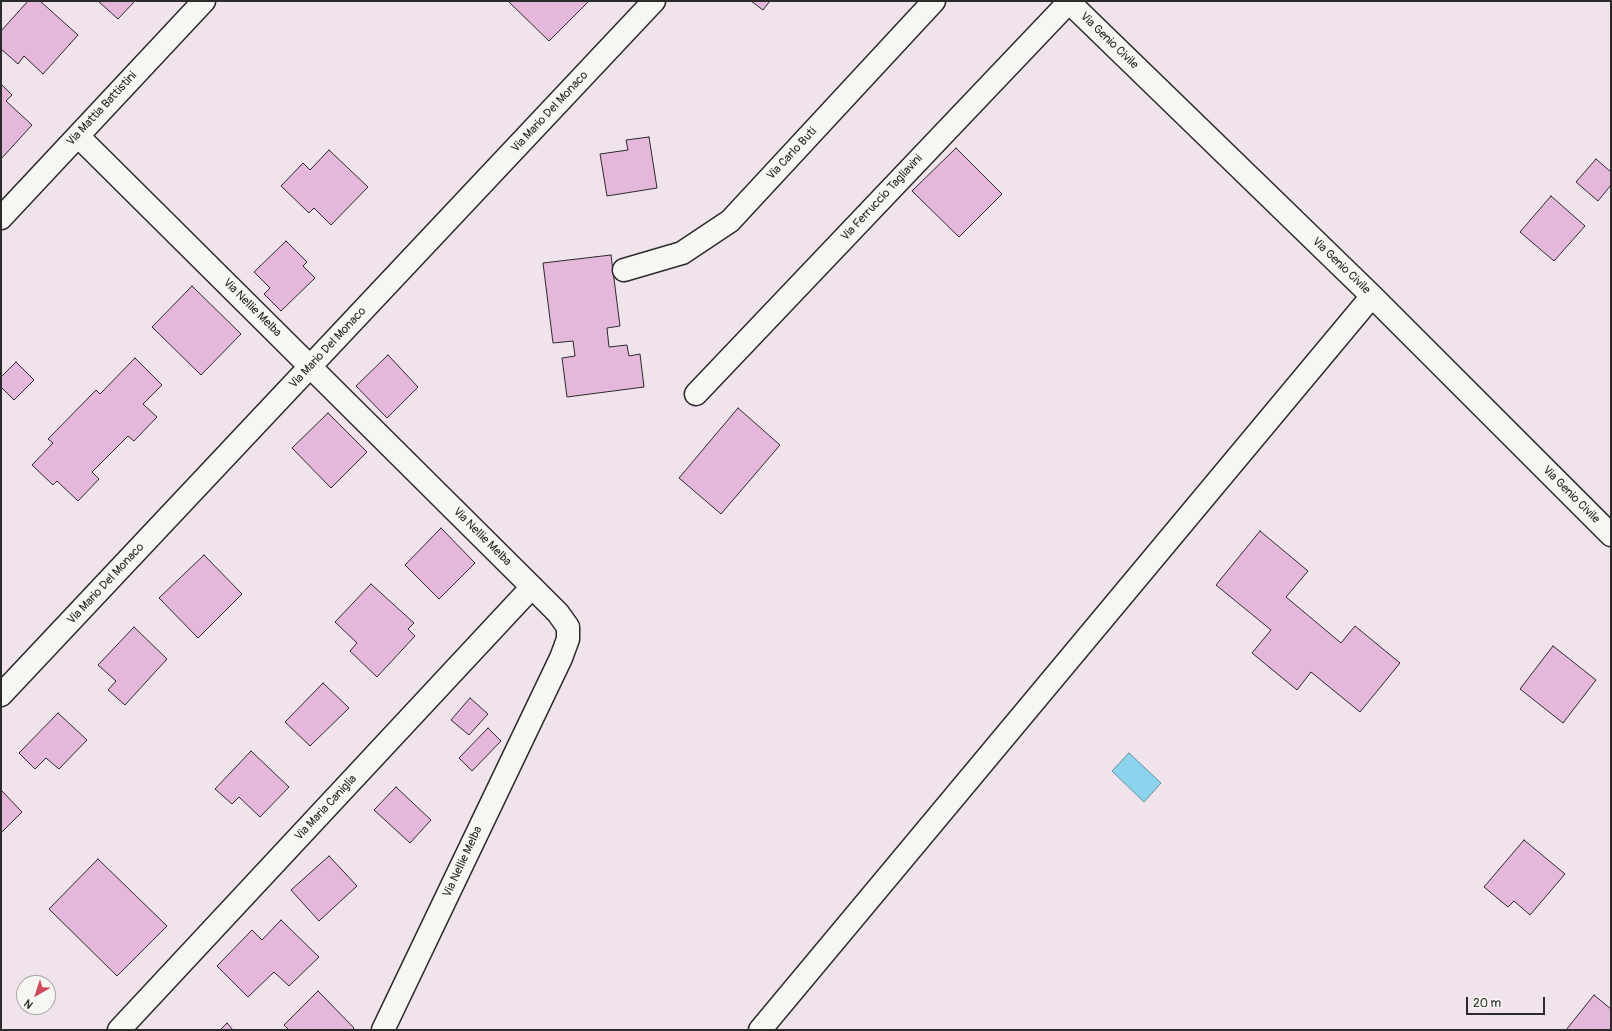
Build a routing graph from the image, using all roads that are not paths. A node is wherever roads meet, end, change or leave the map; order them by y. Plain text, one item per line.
1 (204, 1) edge
2 (654, 1) edge
3 (934, 1) edge
4 (1068, 1) edge
5 (78, 136) junction
6 (1, 218) edge
7 (624, 270) dead end
8 (1372, 296) junction
9 (311, 366) junction
10 (696, 394) dead end
11 (1611, 535) edge
12 (532, 587) junction
13 (1, 695) edge
14 (119, 1030) edge
15 (383, 1030) edge
16 (760, 1030) edge

1 - 5 street, Via Mattia Battistini
2 - 9 street, Via Mario Del Monaco
3 - 7 street, Via Carlo Buti
4 - 8 street, Via Genio Civile
4 - 10 street, Via Ferruccio Tagliavini
5 - 6 street, Via Mattia Battistini
5 - 9 street, Via Nellie Melba
8 - 11 street, Via Genio Civile
8 - 16 street
9 - 12 street, Via Nellie Melba
9 - 13 street, Via Mario Del Monaco
12 - 14 street, Via Maria Caniglia
12 - 15 street, Via Nellie Melba

